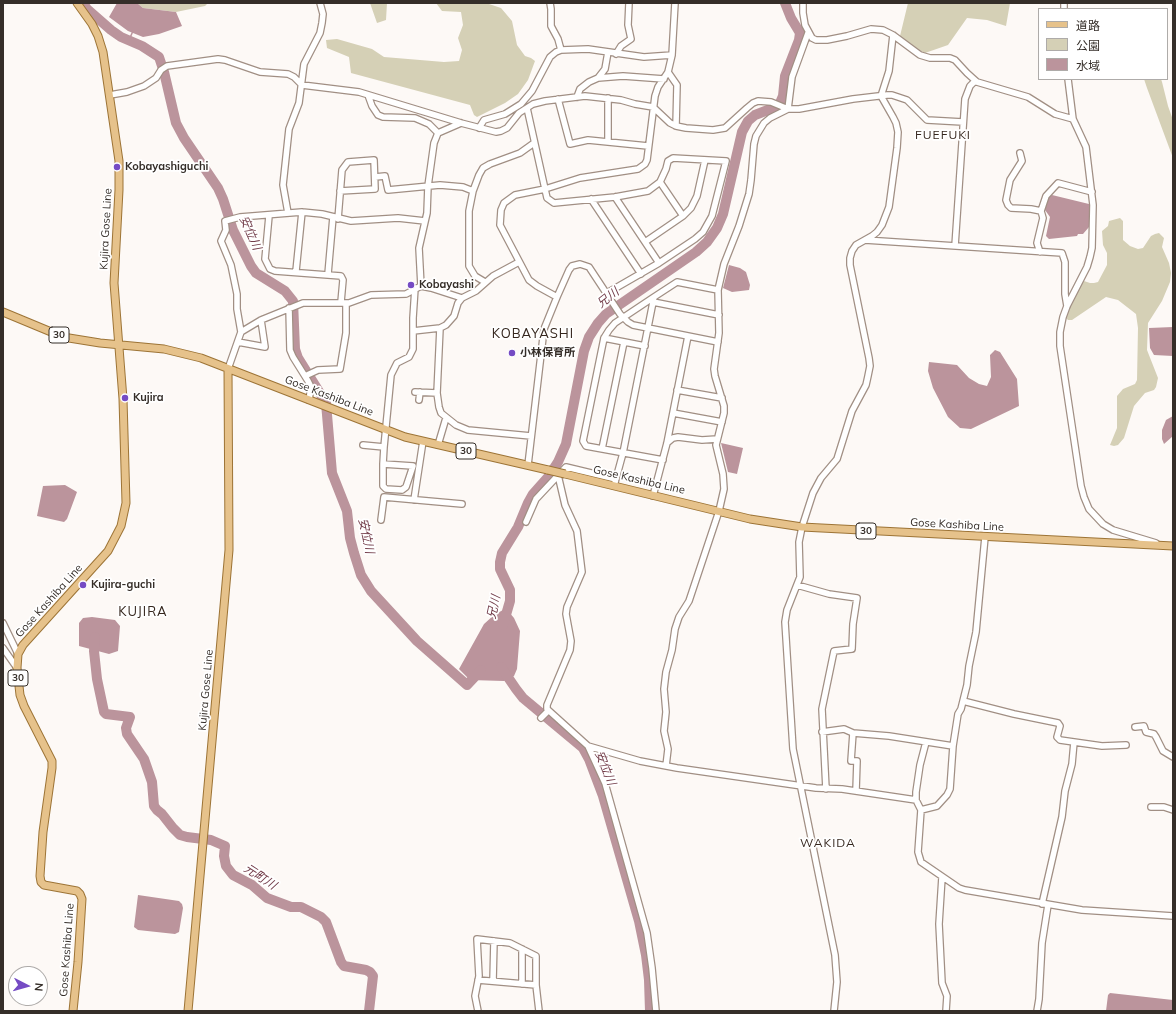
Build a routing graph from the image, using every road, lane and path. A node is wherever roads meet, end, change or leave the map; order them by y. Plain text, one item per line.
1 (77, 3) edge
2 (320, 3) edge
3 (550, 3) edge
4 (629, 3) edge
5 (675, 3) edge
6 (803, 3) edge
7 (808, 33) junction
8 (893, 35) junction
9 (561, 50) junction
10 (608, 52) junction
11 (616, 54) junction
12 (672, 55) junction
13 (668, 72) junction
14 (598, 78) junction
15 (664, 78) junction
16 (1068, 80) edge
17 (977, 82) junction
18 (302, 84) junction
19 (368, 94) junction
20 (110, 96) junction
21 (881, 96) junction
22 (577, 97) junction
23 (608, 98) junction
24 (558, 99) junction
25 (653, 107) junction
26 (527, 108) junction
27 (786, 108) junction
28 (1073, 120) junction
29 (963, 122) junction
30 (461, 123) junction
31 (676, 126) junction
32 (479, 128) junction
33 (438, 133) junction
34 (608, 142) junction
35 (534, 143) junction
36 (648, 146) junction
37 (1020, 153) dead end
38 (705, 160) junction
39 (375, 177) junction
40 (660, 182) junction
41 (428, 186) junction
42 (545, 189) junction
43 (340, 191) junction
44 (473, 191) junction
45 (1092, 192) junction
46 (615, 197) junction
47 (591, 199) junction
48 (1041, 211) junction
49 (302, 212) junction
50 (288, 213) junction
51 (269, 216) junction
52 (683, 216) junction
53 (336, 218) junction
54 (425, 221) junction
55 (865, 240) junction
56 (645, 242) junction
57 (955, 246) junction
58 (1040, 252) junction
59 (519, 262) junction
60 (659, 263) junction
61 (296, 271) junction
62 (328, 274) junction
63 (641, 274) junction
64 (485, 282) junction
65 (418, 287) junction
66 (718, 290) junction
67 (607, 293) junction
68 (557, 297) junction
69 (462, 298) junction
70 (654, 300) junction
71 (344, 303) junction
72 (1067, 306) junction
73 (289, 308) junction
74 (3, 312) edge
75 (719, 315) junction
76 (621, 316) junction
77 (261, 320) junction
78 (440, 328) junction
79 (648, 328) junction
80 (412, 331) junction
81 (241, 332) junction
82 (688, 336) junction
83 (604, 338) junction
84 (238, 342) junction
85 (624, 342) junction
86 (718, 342) junction
87 (118, 344) junction
88 (645, 346) junction
89 (228, 370) junction
90 (308, 374) junction
91 (677, 390) junction
92 (437, 394) junction
93 (722, 398) junction
94 (310, 400) junction
95 (419, 400) dead end
96 (673, 413) junction
97 (446, 418) junction
98 (722, 422) junction
99 (385, 430) junction
100 (531, 436) junction
101 (717, 439) junction
102 (423, 441) junction
103 (667, 443) junction
104 (363, 445) dead end
105 (438, 445) junction
106 (384, 447) junction
107 (602, 449) junction
108 (623, 453) junction
109 (663, 460) junction
110 (383, 464) junction
111 (528, 465) junction
112 (558, 475) junction
113 (615, 482) junction
114 (653, 496) junction
115 (414, 500) junction
116 (462, 504) dead end
117 (719, 510) junction
118 (381, 520) dead end
119 (526, 522) dead end
120 (802, 528) junction
121 (985, 538) junction
122 (1162, 545) junction
123 (1173, 546) edge
124 (798, 585) junction
125 (3, 623) edge
126 (3, 648) edge
127 (18, 654) junction
128 (16, 668) junction
129 (963, 701) junction
130 (548, 711) junction
131 (541, 718) dead end
132 (1135, 727) dead end
133 (822, 732) junction
134 (853, 733) junction
135 (926, 742) junction
136 (1074, 742) junction
137 (1126, 744) dead end
138 (588, 746) junction
139 (953, 746) junction
140 (1173, 757) edge
141 (666, 766) junction
142 (800, 786) junction
143 (826, 789) junction
144 (856, 791) junction
145 (916, 800) junction
146 (1151, 807) dead end
147 (922, 810) junction
148 (1173, 810) edge
149 (942, 877) junction
150 (1045, 904) junction
151 (1173, 916) edge
152 (494, 941) junction
153 (522, 949) junction
154 (478, 980) junction
155 (493, 981) junction
156 (522, 984) junction
157 (536, 985) junction
158 (73, 1011) edge
159 (188, 1011) edge
160 (478, 1011) edge
161 (539, 1011) edge
162 (656, 1011) edge
163 (834, 1011) edge
164 (946, 1011) edge
165 (1037, 1011) edge

1 - 20 main road, Kujira Gose Line
2 - 18 street
3 - 9 street
4 - 11 street
5 - 12 street
6 - 7 street
7 - 8 street
7 - 27 street
8 - 17 street
8 - 21 street
9 - 10 street
9 - 32 street
10 - 11 street
10 - 14 street
11 - 12 street
12 - 13 street
13 - 15 street
13 - 31 street
14 - 15 street
14 - 22 street
15 - 25 street
16 - 28 street
17 - 28 street
17 - 29 street
18 - 19 street
18 - 20 street
18 - 50 street
19 - 30 street
19 - 33 street
20 - 87 main road, Kujira Gose Line
21 - 27 street
21 - 29 street
21 - 55 street
22 - 23 street
22 - 24 street
23 - 25 street
23 - 34 street
24 - 26 street
24 - 34 street
25 - 31 street
25 - 36 street
26 - 32 street
26 - 35 street
27 - 31 street
27 - 66 street
28 - 45 street
29 - 57 street
30 - 32 street
30 - 33 street
33 - 41 street
34 - 36 street
35 - 42 street
35 - 44 street
36 - 42 street
37 - 48 street
38 - 40 street
38 - 52 street
38 - 60 street
39 - 41 street
39 - 43 street
39 - 43 street
40 - 46 street
40 - 52 street
41 - 44 street
41 - 54 street
42 - 47 street
42 - 59 street
43 - 53 street
44 - 64 street
45 - 48 street
45 - 72 street
46 - 47 street
46 - 56 street
47 - 63 street
48 - 58 street
49 - 50 street
49 - 53 street
49 - 61 street
50 - 51 street
51 - 61 street
51 - 81 street
52 - 56 street
53 - 54 street
53 - 62 street
54 - 65 street
55 - 57 street
55 - 120 street
56 - 60 street
57 - 58 street
58 - 72 street
59 - 64 street
59 - 68 street
60 - 63 street
61 - 62 street
62 - 71 street
63 - 67 street
64 - 69 street
65 - 69 street
65 - 71 street
65 - 80 street
66 - 70 street
66 - 75 street
67 - 68 street
67 - 76 street
68 - 100 street
69 - 78 street
70 - 75 street
70 - 76 street
70 - 79 street
71 - 73 street
71 - 90 street
72 - 122 street
73 - 77 street
73 - 90 street
74 - 87 main road, Gose Kashiba Line / 30
75 - 86 street
76 - 79 street
76 - 83 street
77 - 81 street
77 - 84 street
78 - 80 street
78 - 92 street
79 - 82 street
79 - 88 street
80 - 99 street
81 - 84 street
82 - 86 street
82 - 91 street
83 - 85 street
83 - 107 street
84 - 89 street
85 - 88 street
85 - 107 street
86 - 93 street
87 - 89 main road, Gose Kashiba Line / 30
87 - 127 main road, Gose Kashiba Line / 30
88 - 108 street
89 - 94 main road, Gose Kashiba Line / 30
89 - 159 main road, Kujira Gose Line
90 - 94 street
91 - 93 street
91 - 96 street
92 - 95 street
92 - 97 street
93 - 98 street
94 - 99 main road, Gose Kashiba Line / 30
96 - 98 street
96 - 103 street
97 - 100 street
97 - 105 street
98 - 101 street
99 - 102 main road, Gose Kashiba Line / 30
99 - 106 street
100 - 111 street
101 - 103 street
101 - 117 street
102 - 105 main road, Gose Kashiba Line / 30
102 - 115 street
103 - 109 street
104 - 106 street
105 - 111 main road, Gose Kashiba Line / 30
106 - 110 street
107 - 108 street
108 - 109 street
108 - 113 street
109 - 114 street
110 - 110 street
111 - 113 main road, Gose Kashiba Line / 30, bridge
112 - 113 street
112 - 119 street
112 - 130 street
113 - 114 main road, Gose Kashiba Line / 30
114 - 117 main road, Gose Kashiba Line / 30
115 - 116 street
115 - 118 street
117 - 120 main road, Gose Kashiba Line / 30
117 - 141 street
120 - 121 main road, Gose Kashiba Line / 30
120 - 124 street
121 - 122 main road, Gose Kashiba Line / 30
121 - 129 street
122 - 123 main road, Gose Kashiba Line / 30
124 - 133 street
124 - 142 street
125 - 127 street
126 - 128 street
127 - 128 main road, Gose Kashiba Line / 30
128 - 158 main road, Gose Kashiba Line / 30
129 - 136 street
129 - 139 street
130 - 131 street
130 - 138 street
132 - 140 street
133 - 134 street
133 - 143 street
134 - 135 street
134 - 144 street
135 - 139 street
135 - 145 street
136 - 137 street
136 - 150 street
138 - 141 street
138 - 162 street
139 - 147 street
141 - 142 street
142 - 143 street
142 - 163 street
143 - 144 street
144 - 145 street
145 - 147 street
146 - 148 street
147 - 149 street
149 - 150 street
149 - 164 street
150 - 151 street
150 - 165 street
152 - 153 street
152 - 154 street
152 - 155 street
153 - 156 street
153 - 157 street
154 - 155 street
154 - 160 street
155 - 156 street
156 - 157 street
157 - 161 street

